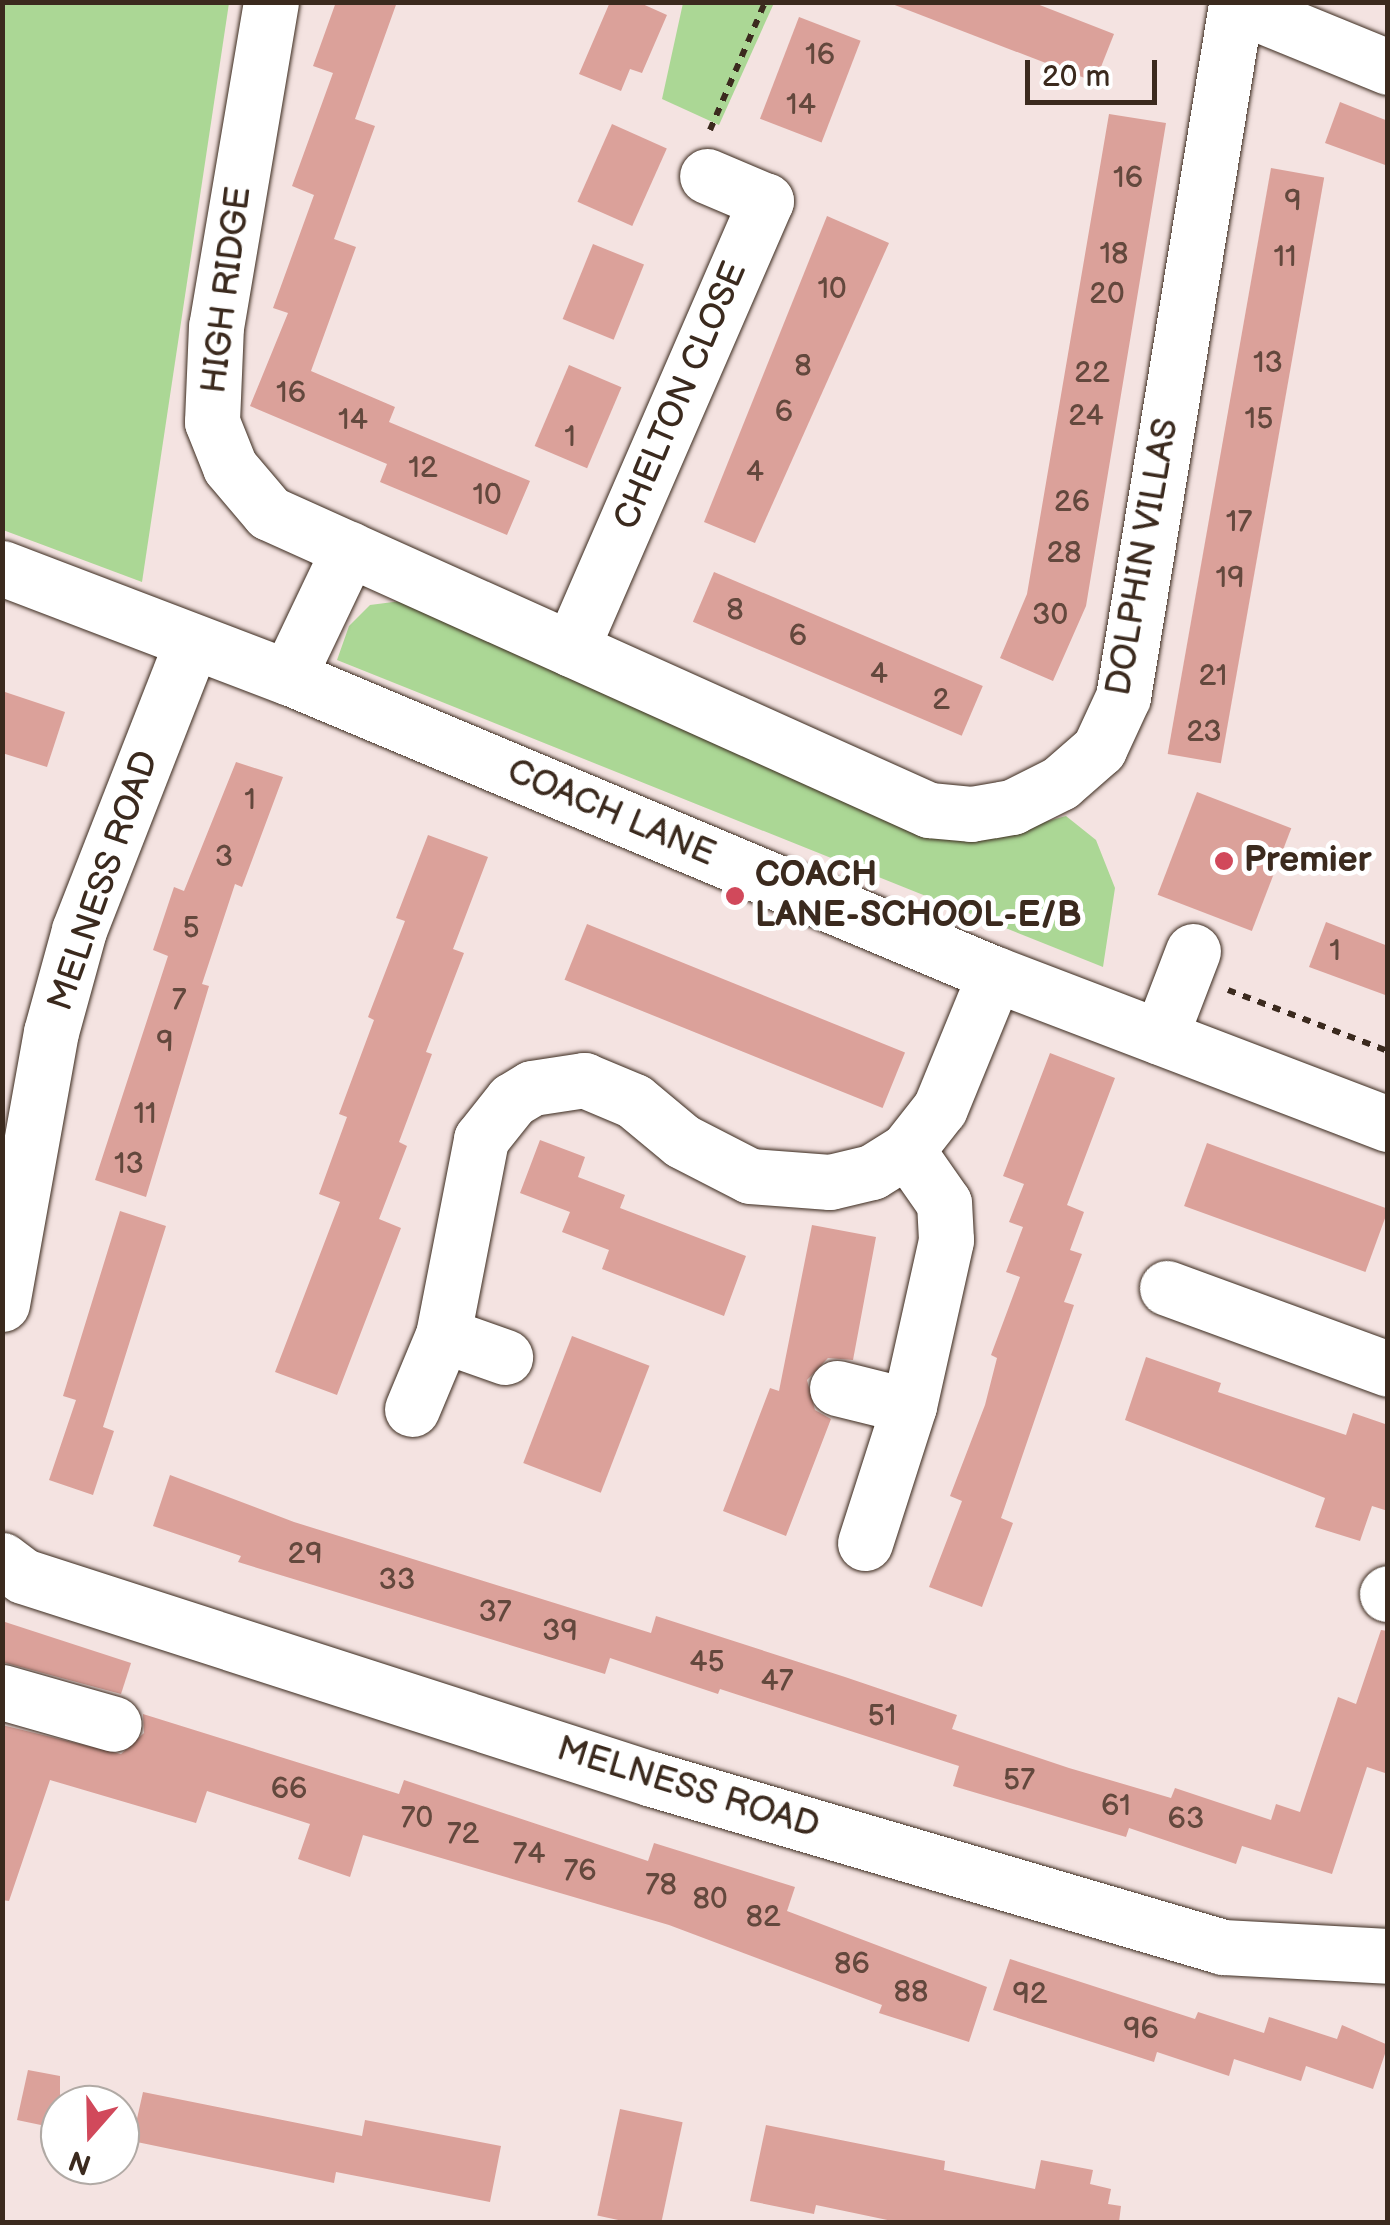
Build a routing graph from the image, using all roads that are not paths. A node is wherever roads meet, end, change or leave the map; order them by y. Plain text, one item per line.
1 (270, 2) edge
2 (1235, 3) edge
3 (1388, 67) edge
4 (707, 176) road end
5 (348, 549) junction
6 (2, 568) edge
7 (192, 641) junction
8 (571, 649) junction
9 (288, 678) junction
10 (1189, 962) road end
11 (995, 974) junction
12 (1160, 1037) junction
13 (1388, 1124) edge
14 (907, 1150) junction
15 (1167, 1288) dead end
16 (2, 1304) edge
17 (444, 1335) junction
18 (505, 1357) dead end
19 (1388, 1368) edge
20 (837, 1388) dead end
21 (910, 1406) junction
22 (412, 1409) dead end
23 (865, 1544) dead end
24 (2, 1560) edge
25 (2, 1692) edge
26 (114, 1724) dead end
27 (1388, 1956) edge

1 - 5 street, HIGH RIDGE
2 - 3 street, DOLPHIN VILLAS
2 - 8 street, DOLPHIN VILLAS
4 - 8 street, CHELTON CLOSE
5 - 8 street, DOLPHIN VILLAS
5 - 9 street
6 - 7 street, COACH LANE
7 - 9 street, COACH LANE
7 - 16 street, MELNESS ROAD
9 - 11 street, COACH LANE
10 - 12 street
11 - 12 street, COACH LANE
11 - 14 street
12 - 13 street, COACH LANE
14 - 17 street
14 - 21 street
15 - 19 street
17 - 18 street
17 - 22 street
20 - 21 street
21 - 23 street
24 - 27 street, MELNESS ROAD
25 - 26 street

